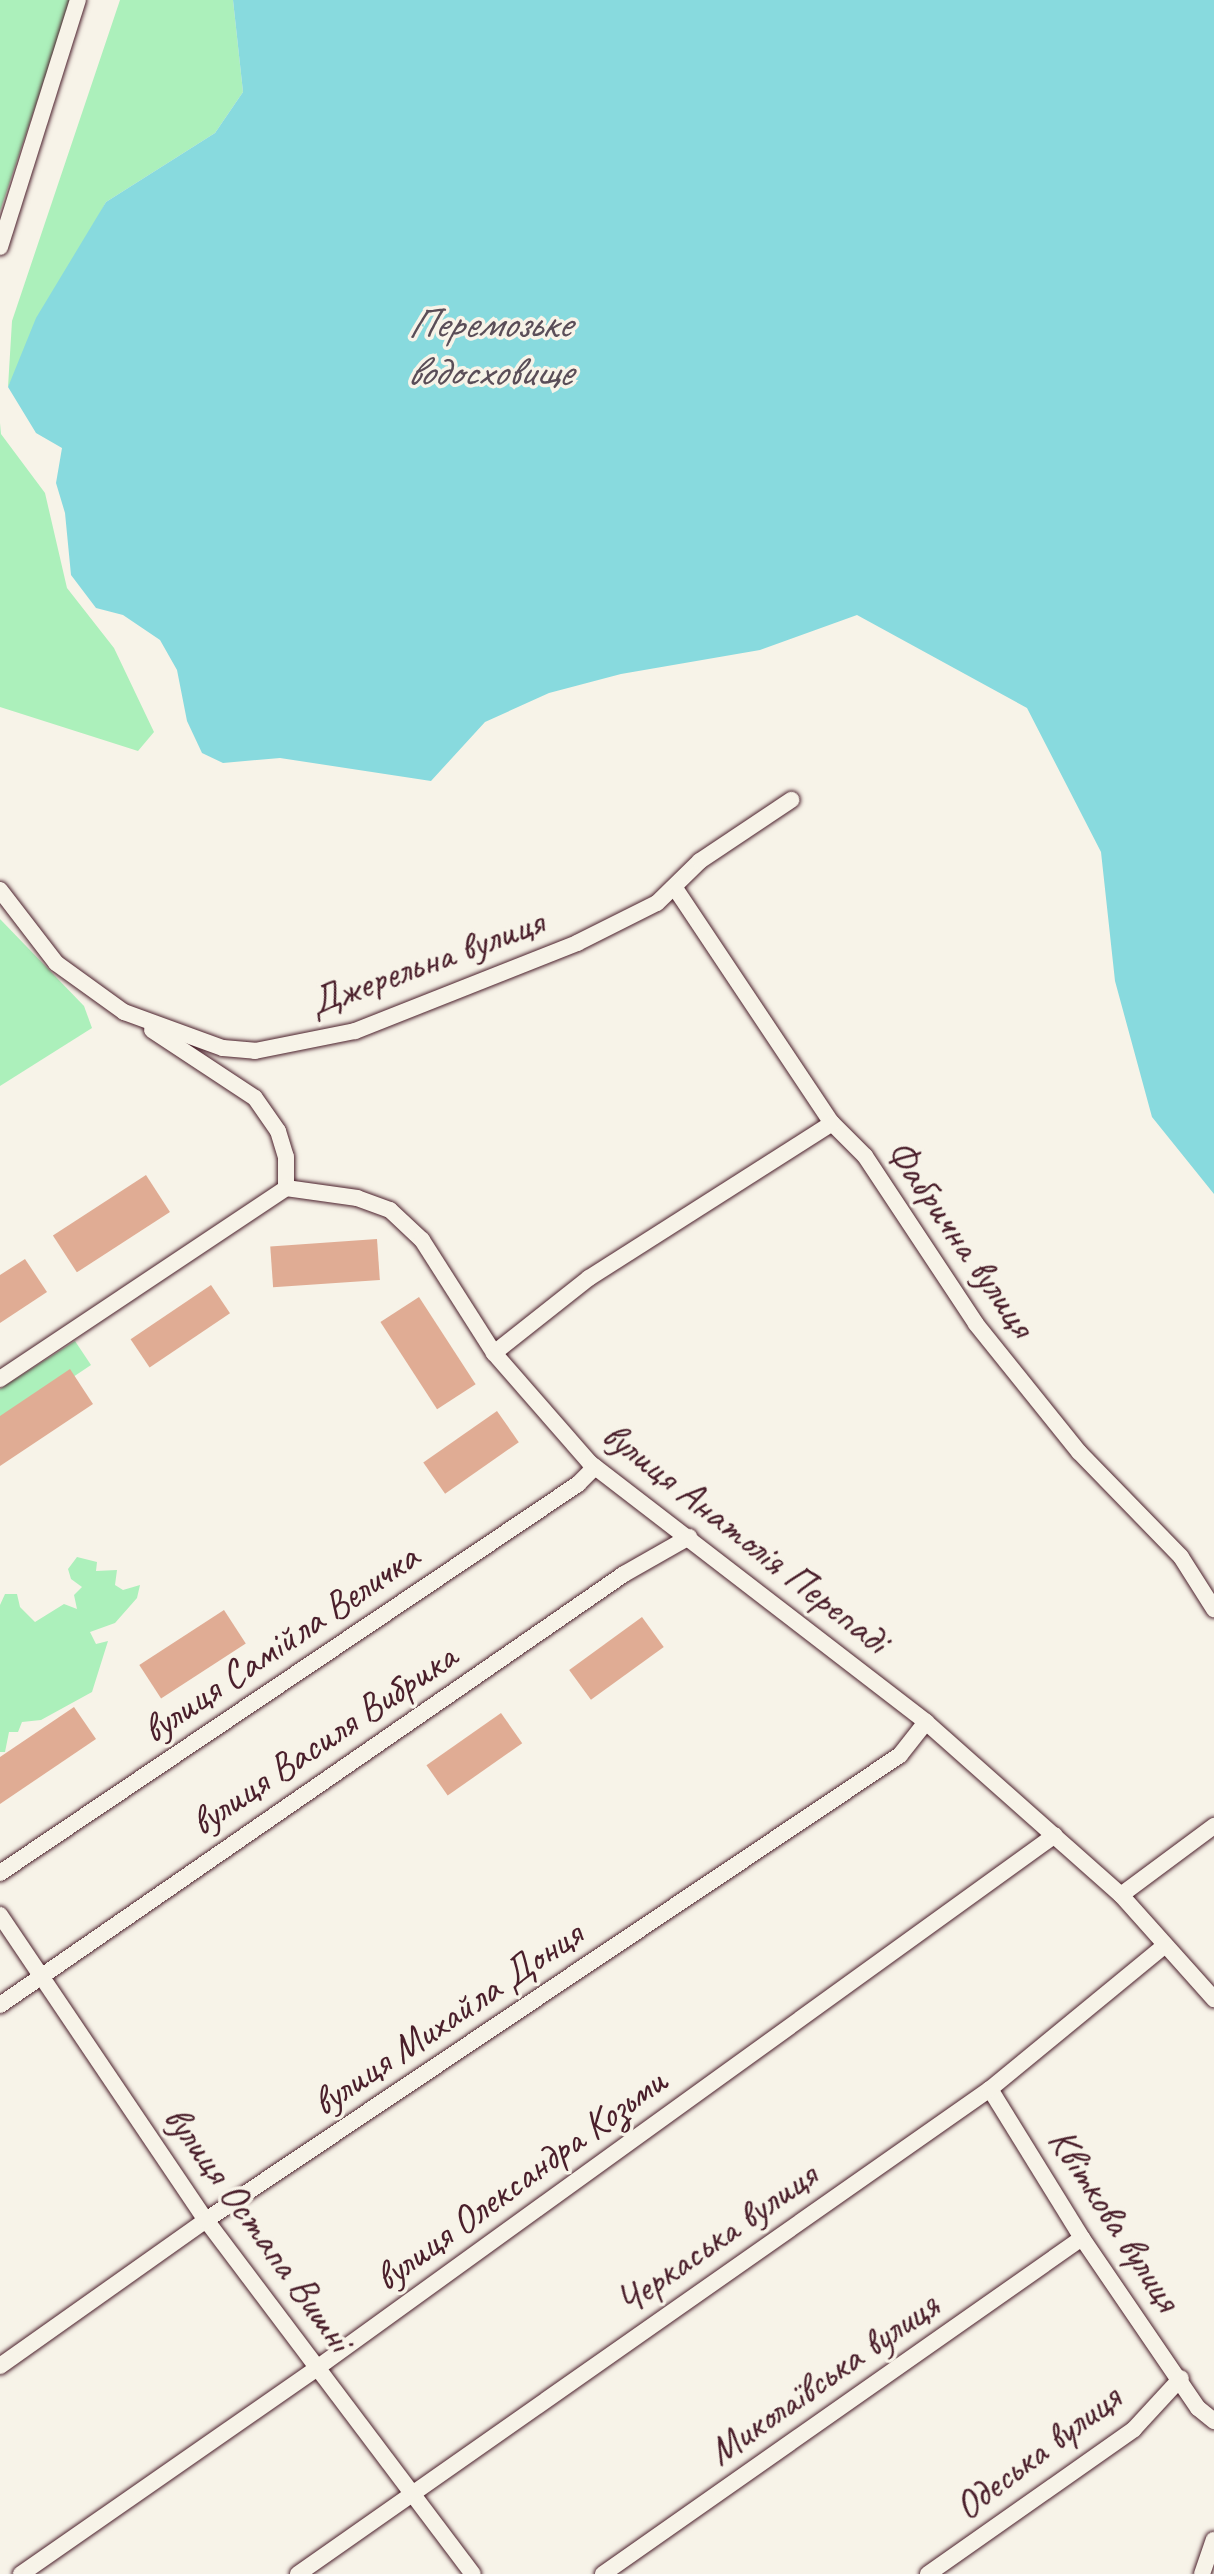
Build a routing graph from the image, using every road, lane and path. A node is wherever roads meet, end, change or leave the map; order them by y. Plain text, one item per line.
1 (78, 0) edge
2 (0, 247) edge
3 (791, 800) dead end
4 (675, 888) junction
5 (0, 890) edge
6 (124, 1012) junction
7 (832, 1123) junction
8 (286, 1188) junction
9 (494, 1353) junction
10 (0, 1379) edge
11 (595, 1467) junction
12 (689, 1537) junction
13 (1214, 1609) edge
14 (926, 1722) junction
15 (1214, 1826) edge
16 (1055, 1835) junction
17 (0, 1873) edge
18 (1121, 1895) junction
19 (0, 1915) edge
20 (1164, 1946) junction
21 (41, 1974) junction
22 (1214, 1999) edge
23 (0, 2005) edge
24 (990, 2089) junction
25 (206, 2220) junction
26 (1082, 2238) junction
27 (0, 2366) edge
28 (317, 2368) junction
29 (1181, 2378) junction
30 (1214, 2421) edge
31 (409, 2492) junction
32 (1214, 2540) edge
33 (21, 2574) edge
34 (298, 2574) edge
35 (473, 2574) edge
36 (603, 2574) edge
37 (928, 2574) edge
38 (1202, 2574) edge

1 - 2 street
3 - 4 street, Джерельна вулиця
4 - 6 street, Джерельна вулиця
4 - 7 street, Фабрична вулиця
5 - 6 street, Джерельна вулиця
6 - 8 street
7 - 9 street
7 - 13 street, Фабрична вулиця
8 - 9 street, вулиця Анатолія Перепаді
8 - 10 street
9 - 11 street, вулиця Анатолія Перепаді
11 - 12 street, вулиця Анатолія Перепаді
11 - 17 street, вулиця Самійла Величка
12 - 14 street, вулиця Анатолія Перепаді
12 - 21 street, вулиця Василя Вибрика
14 - 16 street, вулиця Анатолія Перепаді
14 - 25 street, вулиця Михайла Донця
15 - 18 street
16 - 18 street, вулиця Анатолія Перепаді
16 - 28 street, вулиця Олександра Козьми
18 - 20 street, вулиця Анатолія Перепаді
19 - 21 street, вулиця Остапа Вишні
20 - 22 street, вулиця Анатолія Перепаді
20 - 24 street, Черкаська вулиця
21 - 23 street, вулиця Василя Вибрика
21 - 25 street, вулиця Остапа Вишні
24 - 26 street, Квіткова вулиця
24 - 31 street, Черкаська вулиця
25 - 27 street, вулиця Михайла Донця
25 - 28 street, вулиця Остапа Вишні
26 - 29 street, Квіткова вулиця
26 - 36 street, Миколаївська вулиця
28 - 31 street, вулиця Остапа Вишні
28 - 33 street, вулиця Олександра Козьми
29 - 30 street, Квіткова вулиця
29 - 37 street, Одеська вулиця
31 - 34 street, Черкаська вулиця
31 - 35 street, вулиця Остапа Вишні
32 - 38 street

